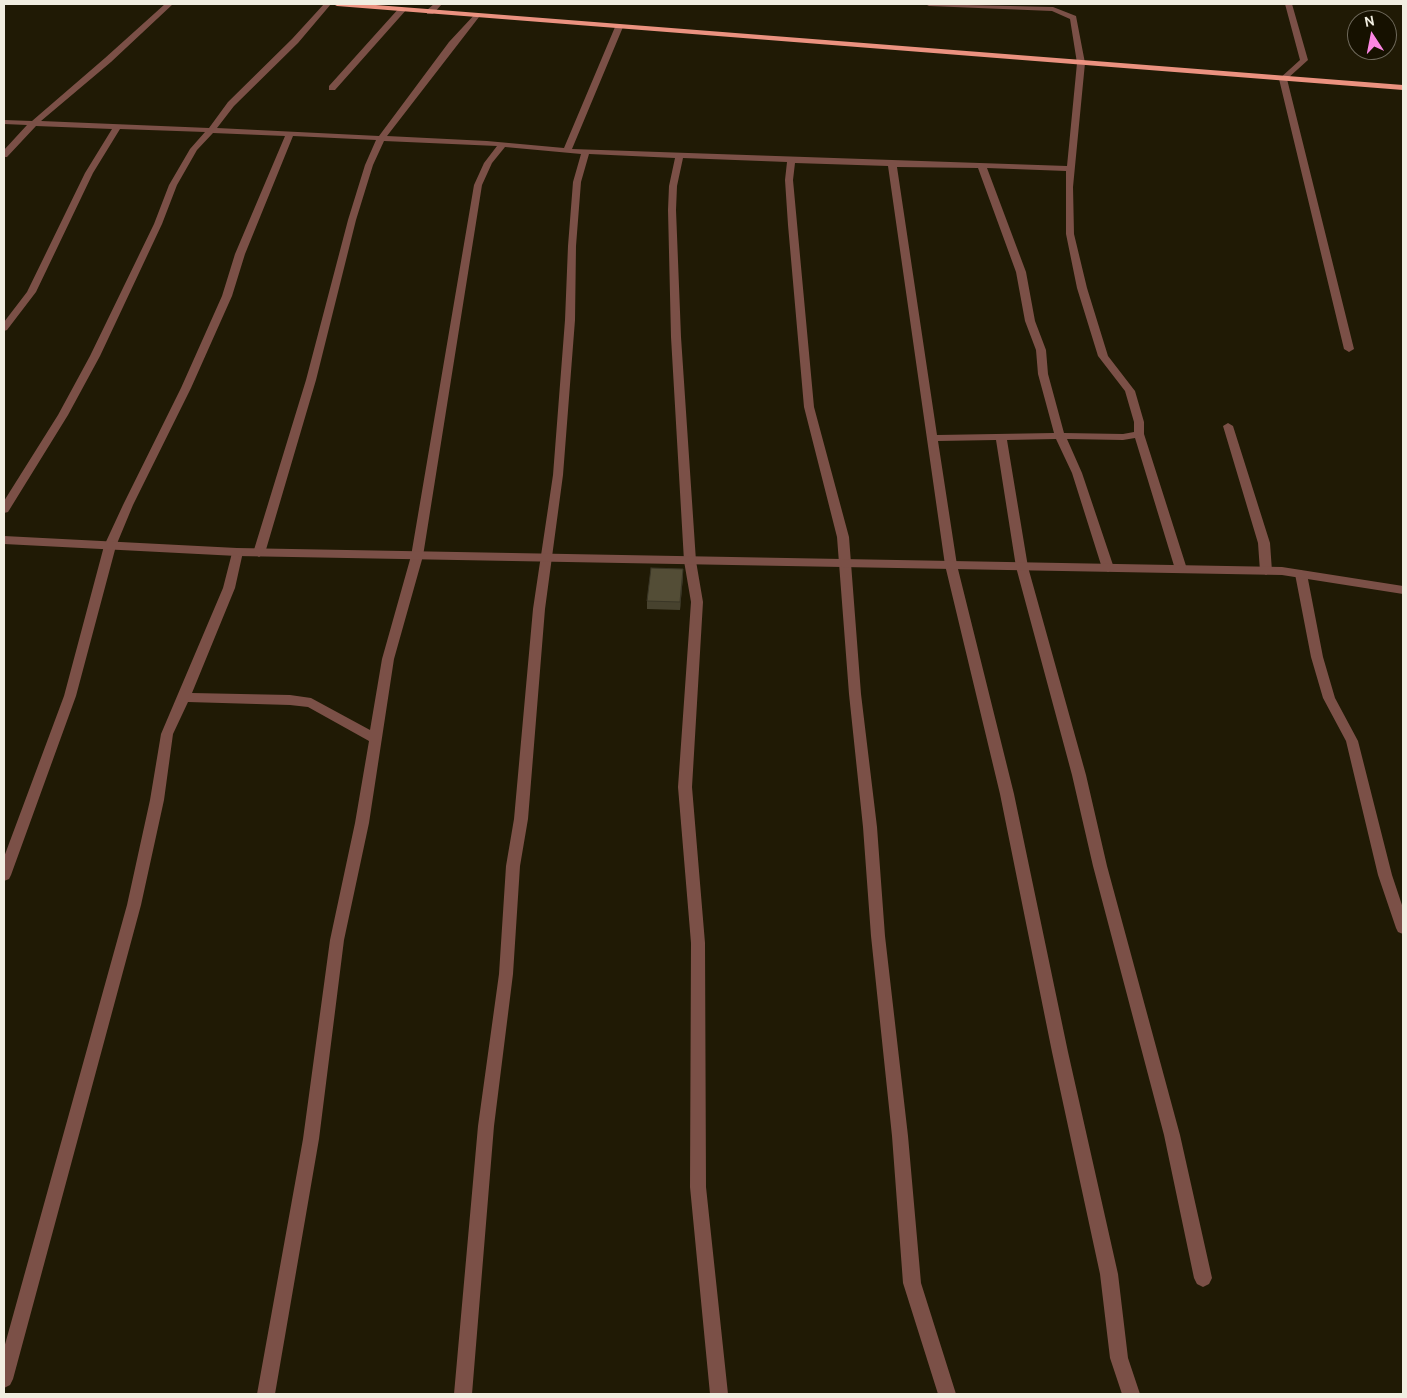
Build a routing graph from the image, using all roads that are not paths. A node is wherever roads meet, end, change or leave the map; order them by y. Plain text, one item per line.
1 (169, 4) edge
2 (328, 4) edge
3 (338, 4) edge
4 (438, 4) edge
5 (929, 4) edge
6 (1288, 4) edge
7 (403, 9) junction
8 (430, 12) junction
9 (476, 15) junction
10 (620, 27) junction
11 (1081, 63) junction
12 (1284, 78) junction
13 (332, 88) dead end
14 (1403, 88) edge
15 (4, 122) edge
16 (34, 123) junction
17 (118, 126) junction
18 (211, 130) junction
19 (289, 135) junction
20 (381, 139) junction
21 (502, 145) junction
22 (567, 151) junction
23 (586, 152) junction
24 (4, 155) edge
25 (679, 156) junction
26 (791, 160) junction
27 (892, 164) junction
28 (982, 166) junction
29 (1070, 169) junction
30 (4, 328) edge
31 (1349, 349) dead end
32 (1228, 426) dead end
33 (1139, 434) junction
34 (1060, 436) junction
35 (932, 438) junction
36 (1001, 438) junction
37 (4, 509) edge
38 (4, 540) edge
39 (110, 546) junction
40 (237, 552) junction
41 (259, 553) junction
42 (417, 556) junction
43 (547, 558) junction
44 (690, 561) junction
45 (844, 564) junction
46 (951, 565) junction
47 (1022, 566) junction
48 (1108, 568) junction
49 (1181, 569) junction
50 (1266, 571) junction
51 (1302, 574) junction
52 (1403, 590) edge
53 (184, 697) junction
54 (375, 739) junction
55 (4, 875) edge
56 (1403, 928) edge
57 (1203, 1278) dead end
58 (4, 1379) edge
59 (266, 1394) edge
60 (463, 1394) edge
61 (719, 1394) edge
62 (947, 1394) edge
63 (1131, 1394) edge

1 - 16 street
2 - 18 street
3 - 7 highway
4 - 8 street
5 - 11 street
6 - 12 street
7 - 8 highway
7 - 13 street
8 - 9 highway
9 - 10 highway
9 - 20 street
10 - 11 highway
10 - 22 street
11 - 12 highway
11 - 29 street
12 - 14 highway
12 - 31 street
15 - 16 street
16 - 17 street
16 - 24 street
17 - 18 street
17 - 30 street
18 - 19 street
18 - 37 street
19 - 20 street
19 - 39 street
20 - 21 street
20 - 41 street
21 - 22 street
21 - 42 street
22 - 23 street
23 - 25 street
23 - 43 street
25 - 26 street
25 - 44 street
26 - 27 street
26 - 45 street
27 - 28 street
27 - 35 street
28 - 29 street
28 - 34 street
29 - 33 street
32 - 50 street
33 - 34 street
33 - 49 street
34 - 36 street
34 - 48 street
35 - 36 street
35 - 46 street
36 - 47 street
38 - 39 street
39 - 40 street
39 - 55 street
40 - 41 street
40 - 53 street
41 - 42 street
42 - 43 street
42 - 54 street
43 - 44 street
43 - 60 street
44 - 45 street
44 - 61 street
45 - 46 street
45 - 62 street
46 - 47 street
46 - 63 street
47 - 48 street
47 - 57 street
48 - 49 street
49 - 50 street
50 - 51 street
51 - 52 street
51 - 56 street
53 - 54 street
53 - 58 street
54 - 59 street

